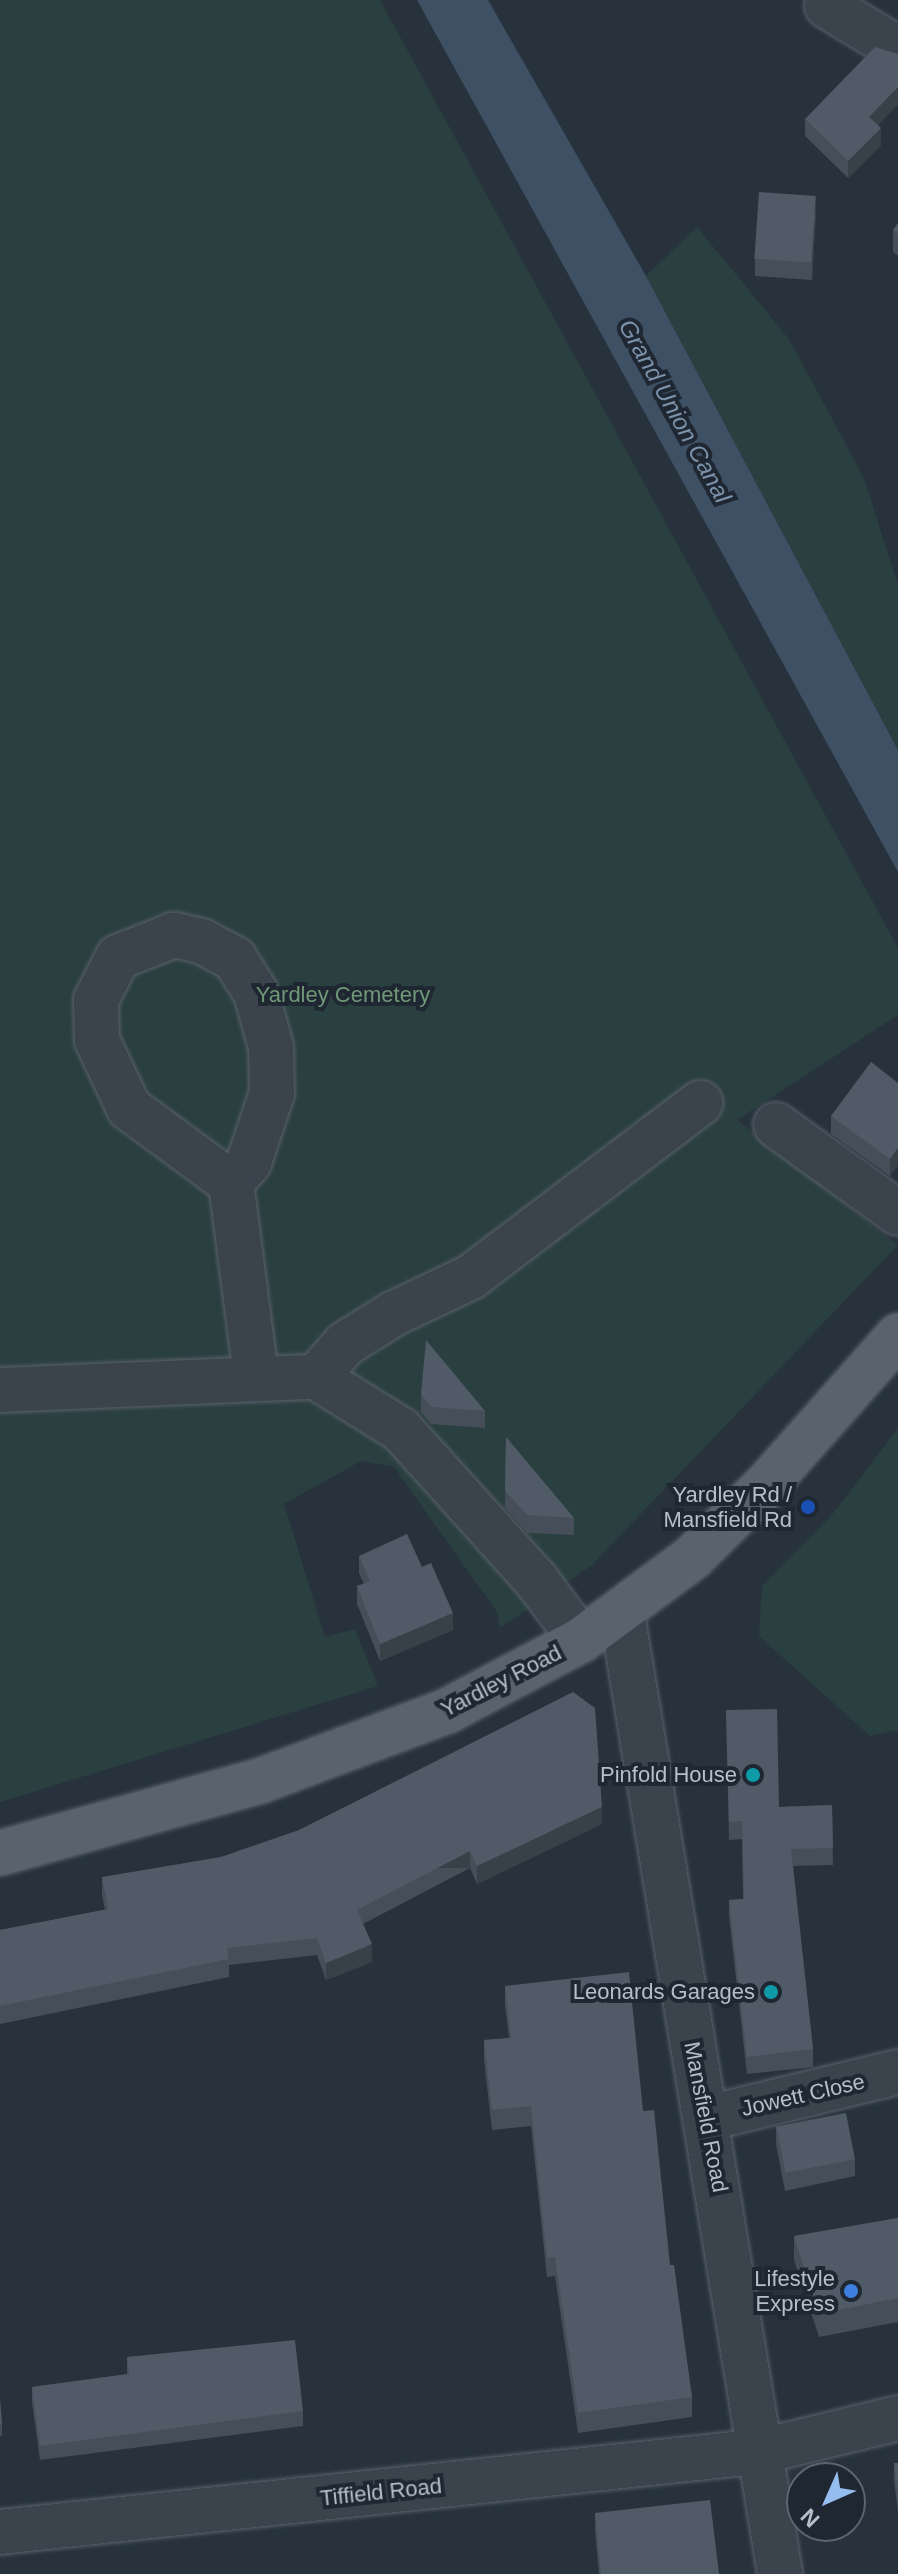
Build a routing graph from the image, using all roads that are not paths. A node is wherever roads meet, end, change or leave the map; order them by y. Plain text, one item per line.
1 (827, 6) dead end
2 (898, 49) edge
3 (700, 1103) dead end
4 (776, 1125) dead end
5 (231, 1183) junction
6 (898, 1213) edge
7 (898, 1336) edge
8 (256, 1376) junction
9 (316, 1377) junction
10 (0, 1390) edge
11 (622, 1614) junction
12 (581, 1640) junction
13 (0, 1853) edge
14 (898, 2072) edge
15 (708, 2118) junction
16 (898, 2418) edge
17 (763, 2451) junction
18 (0, 2532) edge
19 (780, 2574) edge

1 - 2 street
3 - 9 street
4 - 6 street
5 - 5 street
5 - 8 street
7 - 11 main road, Yardley Road
8 - 9 street
8 - 10 street
9 - 12 street
11 - 12 main road, Yardley Road
11 - 15 street, Mansfield Road
12 - 13 main road, Yardley Road
14 - 15 street, Jowett Close
15 - 17 street, Mansfield Road
16 - 17 street, Tiffield Road
17 - 18 street, Tiffield Road
17 - 19 street, Mansfield Road

